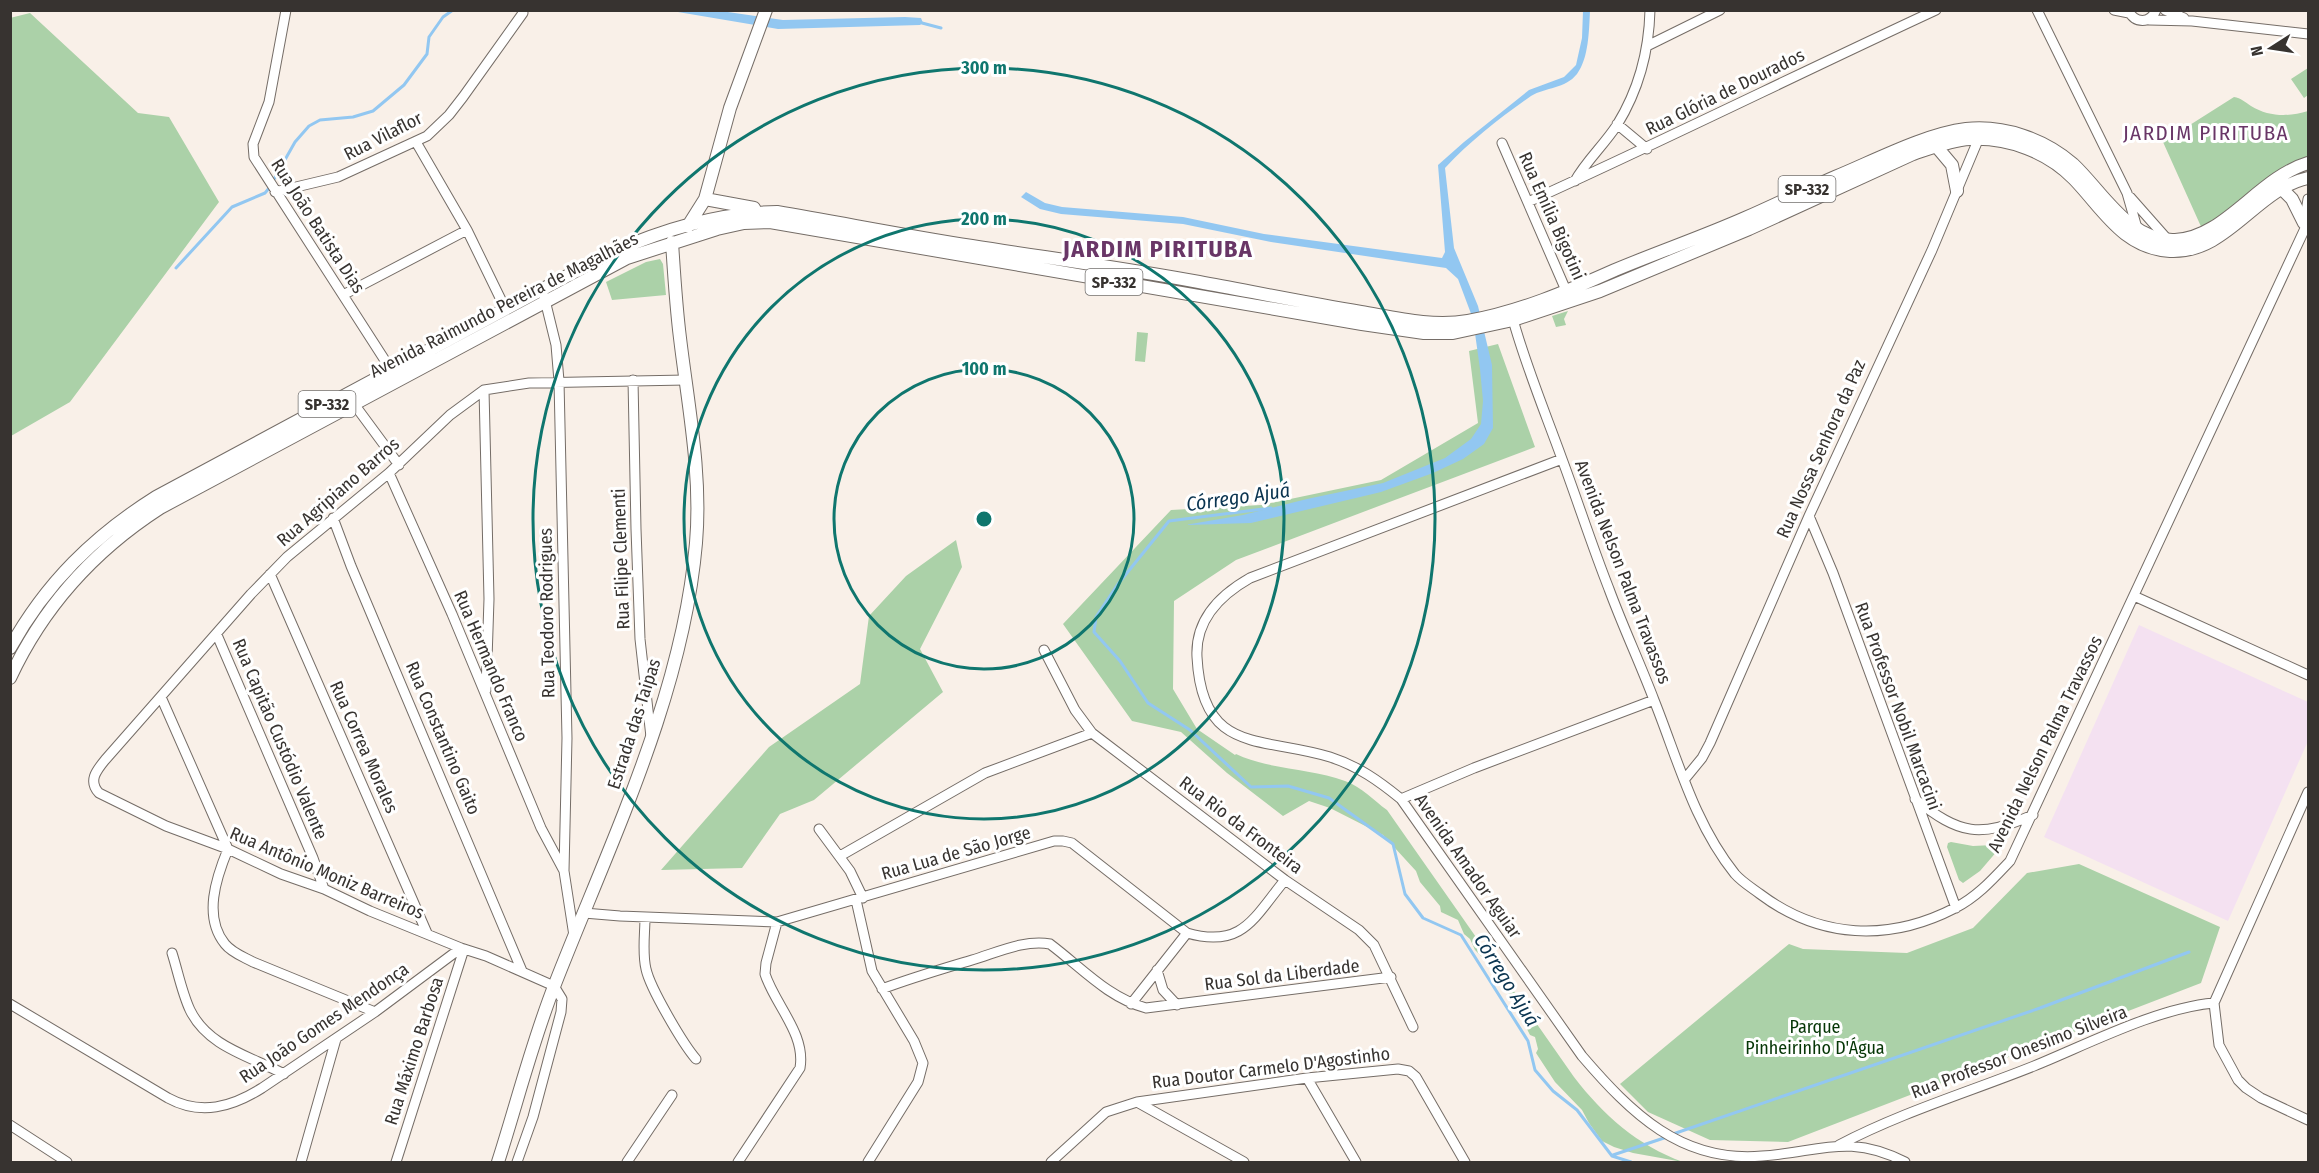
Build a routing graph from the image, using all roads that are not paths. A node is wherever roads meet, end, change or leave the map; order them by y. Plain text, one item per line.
1 (286, 10) edge
2 (1650, 10) edge
3 (1720, 10) edge
4 (1936, 10) edge
5 (2037, 10) edge
6 (2114, 10) edge
7 (2157, 10) edge
8 (2164, 10) edge
9 (766, 11) edge
10 (2128, 12) edge
11 (523, 13) dead end
12 (2149, 20) junction
13 (2192, 21) junction
14 (2308, 34) edge
15 (1647, 46) junction
16 (1617, 124) junction
17 (1980, 134) junction
18 (416, 142) junction
19 (1502, 143) dead end
20 (1936, 146) junction
21 (1647, 149) junction
22 (2308, 164) edge
23 (2308, 178) edge
24 (1575, 181) junction
25 (2281, 188) junction
26 (274, 190) junction
27 (1958, 191) junction
28 (2127, 193) junction
29 (705, 199) junction
30 (2308, 199) edge
31 (1528, 202) junction
32 (777, 212) junction
33 (690, 224) junction
34 (2305, 226) edge
35 (2137, 228) junction
36 (467, 230) junction
37 (2168, 240) junction
38 (672, 242) junction
39 (649, 249) junction
40 (673, 265) junction
41 (542, 289) junction
42 (343, 295) junction
43 (1569, 296) junction
44 (546, 302) junction
45 (506, 308) junction
46 (1511, 315) junction
47 (1469, 326) junction
48 (438, 359) junction
49 (394, 374) junction
50 (686, 380) junction
51 (559, 381) junction
52 (633, 381) junction
53 (484, 390) junction
54 (354, 404) junction
55 (1562, 459) junction
56 (399, 465) junction
57 (389, 473) junction
58 (1809, 516) junction
59 (333, 518) junction
60 (270, 574) junction
61 (2134, 596) junction
62 (217, 634) junction
63 (10, 648) edge
64 (1044, 650) dead end
65 (2308, 675) edge
66 (10, 678) edge
67 (486, 693) junction
68 (161, 697) junction
69 (1654, 700) junction
70 (1092, 732) junction
71 (651, 736) junction
72 (1684, 780) junction
73 (93, 783) joint
74 (2308, 792) edge
75 (1401, 799) junction
76 (1915, 799) junction
77 (2033, 815) junction
78 (819, 829) dead end
79 (228, 849) junction
80 (840, 856) junction
81 (564, 871) junction
82 (1285, 880) junction
83 (324, 890) junction
84 (859, 899) junction
85 (1956, 908) junction
86 (584, 913) junction
87 (645, 917) junction
88 (777, 922) junction
89 (427, 933) junction
90 (1187, 933) junction
91 (574, 939) junction
92 (463, 949) junction
93 (172, 953) dead end
94 (1157, 970) junction
95 (522, 971) junction
96 (1391, 977) junction
97 (554, 986) junction
98 (882, 988) junction
99 (2214, 1003) junction
100 (10, 1004) edge
101 (1131, 1004) junction
102 (1177, 1005) junction
103 (375, 1011) junction
104 (1413, 1027) dead end
105 (336, 1039) junction
106 (696, 1059) dead end
107 (284, 1074) junction
108 (1307, 1078) junction
109 (672, 1095) dead end
110 (1137, 1101) junction
111 (2308, 1120) edge
112 (10, 1125) edge
113 (1839, 1145) junction
114 (67, 1162) edge
115 (301, 1162) edge
116 (396, 1162) edge
117 (498, 1162) edge
118 (518, 1162) edge
119 (627, 1162) edge
120 (738, 1162) edge
121 (868, 1162) edge
122 (1051, 1162) edge
123 (1244, 1162) edge
124 (1356, 1162) edge
125 (1465, 1162) edge
126 (1905, 1162) edge

1 - 26 street, Rua João Batista Dias
2 - 15 street
3 - 15 street
4 - 21 street, Rua Glória de Dourados
5 - 28 street
6 - 10 street
7 - 12 street
8 - 13 street
9 - 29 main road
10 - 12 street
11 - 18 street, Rua Vilaflor
12 - 13 street
13 - 14 street
15 - 16 street
16 - 21 street
16 - 24 street
17 - 20 main road, Avenida Raimundo Pereira de Magalhães / SP-332
17 - 25 main road, Avenida Raimundo Pereira de Magalhães / SP-332
17 - 27 street, Rua Nossa Senhora da Paz
17 - 35 main road, Avenida Raimundo Pereira de Magalhães / SP-332
17 - 43 main road, Avenida Raimundo Pereira de Magalhães / SP-332
18 - 26 street, Rua Vilaflor
18 - 36 street
19 - 31 street, Rua Emília Bigotini
20 - 27 main road
20 - 43 main road, Avenida Raimundo Pereira de Magalhães / SP-332
21 - 24 street, Rua Glória de Dourados
22 - 37 main road, Avenida Raimundo Pereira de Magalhães / SP-332
23 - 25 main road, Avenida Raimundo Pereira de Magalhães / SP-332
24 - 31 street, Rua Glória de Dourados
25 - 34 main road
26 - 42 street, Rua João Batista Dias
27 - 58 street, Rua Nossa Senhora da Paz
28 - 35 street
28 - 37 street
29 - 32 main road
29 - 33 main road
30 - 34 street, Avenida Nelson Palma Travassos
31 - 43 street, Rua Emília Bigotini
32 - 33 main road, Avenida Raimundo Pereira de Magalhães / SP-332
32 - 47 main road, Avenida Raimundo Pereira de Magalhães / SP-332
33 - 38 main road
33 - 41 main road, Avenida Raimundo Pereira de Magalhães / SP-332
34 - 61 street, Avenida Nelson Palma Travassos
35 - 37 main road, Avenida Raimundo Pereira de Magalhães / SP-332
36 - 42 street
36 - 45 street
38 - 39 main road, Avenida Raimundo Pereira de Magalhães / SP-332
38 - 40 main road, Estrada das Taipas
38 - 47 main road, Avenida Raimundo Pereira de Magalhães / SP-332
39 - 40 main road
39 - 44 main road, Avenida Raimundo Pereira de Magalhães / SP-332
40 - 50 main road, Estrada das Taipas
41 - 44 street, Rua Teodoro Rodrigues
41 - 45 main road, Avenida Raimundo Pereira de Magalhães / SP-332
42 - 49 street, Rua João Batista Dias
43 - 46 main road, Avenida Raimundo Pereira de Magalhães / SP-332
44 - 48 main road, Avenida Raimundo Pereira de Magalhães / SP-332
44 - 51 street, Rua Teodoro Rodrigues
45 - 48 main road
45 - 49 main road, Avenida Raimundo Pereira de Magalhães / SP-332
46 - 47 main road, Avenida Raimundo Pereira de Magalhães / SP-332
46 - 55 street, Avenida Nelson Palma Travassos
48 - 49 main road, Avenida Raimundo Pereira de Magalhães / SP-332
49 - 54 main road, Avenida Raimundo Pereira de Magalhães / SP-332
49 - 63 main road, Avenida Raimundo Pereira de Magalhães / SP-332
50 - 52 street, Rua Agripiano Barros
50 - 71 main road, Estrada das Taipas
51 - 52 street, Rua Agripiano Barros
51 - 53 street, Rua Agripiano Barros
51 - 81 street, Rua Teodoro Rodrigues
52 - 71 street, Rua Filipe Clementi
53 - 56 street, Rua Agripiano Barros
53 - 67 street
54 - 56 street
54 - 66 main road, Avenida Raimundo Pereira de Magalhães / SP-332
55 - 69 street, Avenida Nelson Palma Travassos
55 - 75 street, Avenida Amador Aguiar
56 - 57 street, Rua Agripiano Barros
57 - 59 street, Rua Agripiano Barros
57 - 67 street, Rua Hermando Franco
58 - 72 street, Rua Nossa Senhora da Paz
58 - 76 street, Rua Professor Nobil Marcacini
59 - 60 street, Rua Agripiano Barros
59 - 95 street, Rua Constantino Gaito
60 - 62 street, Rua Agripiano Barros
60 - 89 street, Rua Correa Morales
61 - 65 street
61 - 77 street, Avenida Nelson Palma Travassos
62 - 68 street, Rua Agripiano Barros
62 - 83 street, Rua Capitão Custódio Valente
64 - 70 street, Rua Rio da Fronteira
67 - 81 street, Rua Hermando Franco
68 - 73 street, Rua Agripiano Barros
68 - 79 street
69 - 72 street, Avenida Nelson Palma Travassos
69 - 75 street
70 - 80 street
70 - 82 street, Rua Rio da Fronteira
71 - 86 main road, Estrada das Taipas
72 - 85 street, Avenida Nelson Palma Travassos
73 - 79 street, Rua Antônio Moniz Barreiros
74 - 99 street
75 - 113 street, Avenida Amador Aguiar
76 - 77 street
76 - 85 street, Rua Professor Nobil Marcacini
77 - 85 street, Avenida Nelson Palma Travassos
78 - 80 street
79 - 83 street, Rua Antônio Moniz Barreiros
79 - 103 street
80 - 84 street
81 - 91 street, Rua Teodoro Rodrigues
82 - 90 street
82 - 96 street, Rua Rio da Fronteira
83 - 89 street, Rua Antônio Moniz Barreiros
84 - 88 street, Rua Lua de São Jorge
84 - 90 street, Rua Lua de São Jorge
84 - 98 street
86 - 87 street, Rua Lua de São Jorge
86 - 91 main road, Estrada das Taipas
87 - 88 street, Rua Lua de São Jorge
87 - 106 street
88 - 120 street
89 - 92 street, Rua Antônio Moniz Barreiros
90 - 94 street
91 - 97 main road, Estrada das Taipas
92 - 95 street, Rua Antônio Moniz Barreiros
92 - 103 street, Rua João Gomes Mendonça
92 - 116 street, Rua Máximo Barbosa
93 - 107 street
94 - 101 street
94 - 102 street
95 - 97 street, Rua Antônio Moniz Barreiros
96 - 102 street, Rua Sol da Liberdade
96 - 104 street, Rua Rio da Fronteira
97 - 117 main road, Estrada das Taipas
97 - 118 street
98 - 101 street, Rua Sol da Liberdade
98 - 121 street
99 - 111 street
99 - 113 street, Rua Professor Onesimo Silveira
100 - 107 street, Rua João Gomes Mendonça
101 - 102 street, Rua Sol da Liberdade
103 - 105 street, Rua João Gomes Mendonça
105 - 107 street, Rua João Gomes Mendonça
105 - 115 street
108 - 110 street, Rua Doutor Carmelo D'Agostinho
108 - 124 street
108 - 125 street, Rua Doutor Carmelo D'Agostinho
109 - 119 street
110 - 122 street, Rua Doutor Carmelo D'Agostinho
110 - 123 street
112 - 114 street
113 - 126 street, Avenida Amador Aguiar

